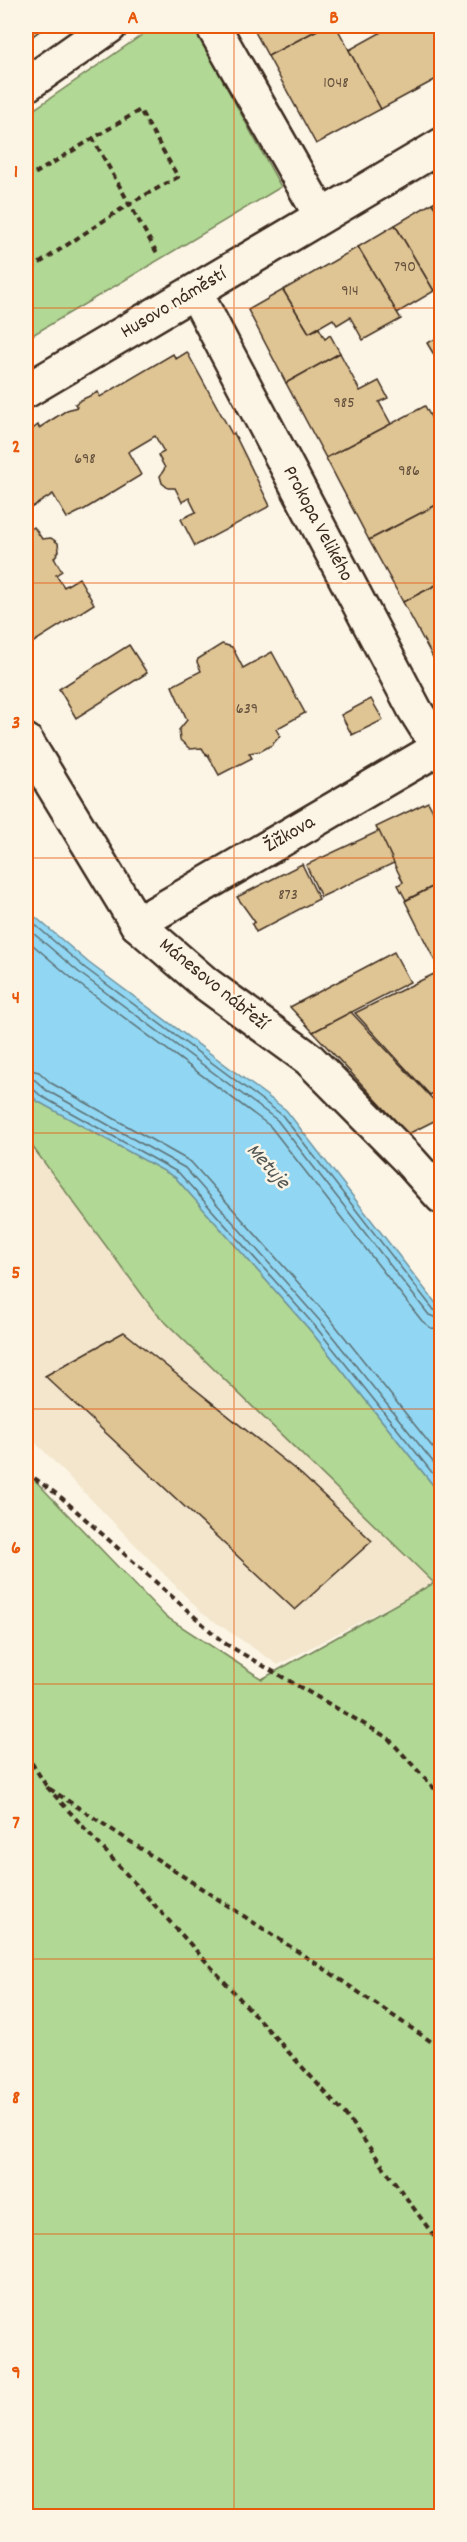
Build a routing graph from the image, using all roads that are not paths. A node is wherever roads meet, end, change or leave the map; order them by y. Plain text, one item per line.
1 (110, 26) edge
2 (213, 26) edge
3 (26, 85) edge
4 (441, 145) edge
5 (320, 214) junction
6 (195, 292) junction
7 (26, 391) edge
8 (26, 741) edge
9 (440, 749) edge
10 (137, 924) junction
11 (441, 1197) edge

1 - 3 street
2 - 5 street
4 - 5 street, Husovo náměstí
5 - 6 street, Husovo náměstí
6 - 7 street, Husovo náměstí
6 - 9 street, Prokopa Velikého
8 - 10 street, Mánesovo nábřeží
9 - 10 street, Žižkova
10 - 11 street, Mánesovo nábřeží

